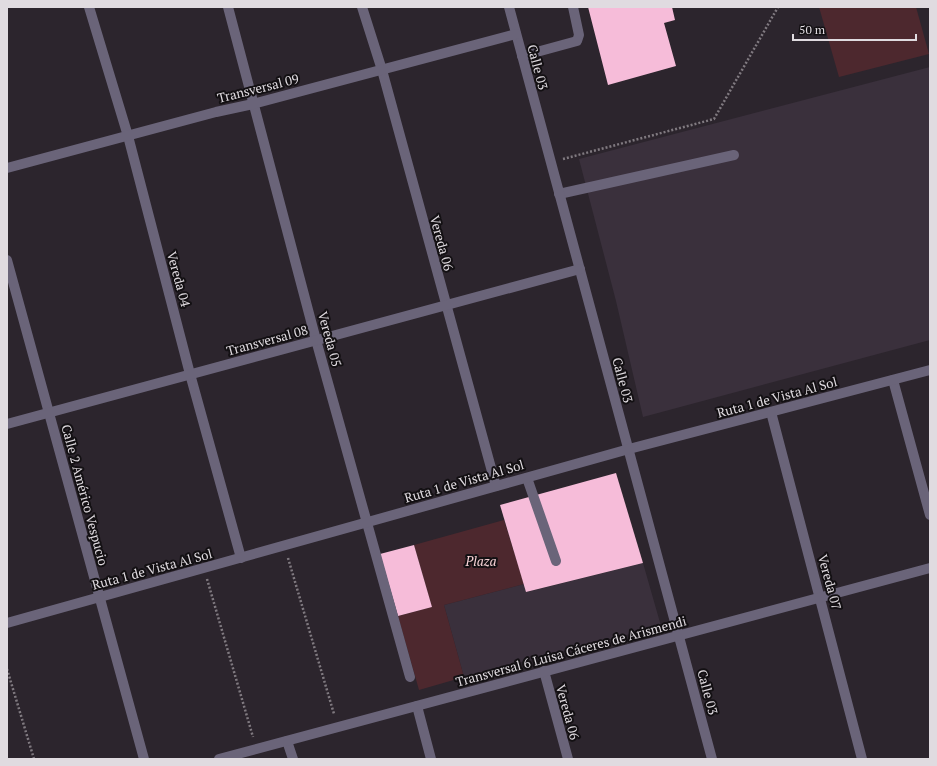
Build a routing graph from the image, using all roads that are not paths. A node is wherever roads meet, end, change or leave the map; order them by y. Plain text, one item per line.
1 (89, 7) edge
2 (228, 7) edge
3 (362, 7) edge
4 (509, 7) edge
5 (572, 7) edge
6 (516, 34) junction
7 (522, 56) junction
8 (382, 70) junction
9 (253, 104) junction
10 (128, 136) junction
11 (734, 155) dead end
12 (7, 168) edge
13 (559, 194) junction
14 (7, 260) edge
15 (580, 269) junction
16 (445, 305) junction
17 (316, 340) junction
18 (930, 370) edge
19 (190, 374) junction
20 (893, 380) junction
21 (771, 412) junction
22 (50, 413) junction
23 (7, 424) edge
24 (628, 449) junction
25 (526, 478) junction
26 (496, 486) junction
27 (930, 515) edge
28 (366, 522) junction
29 (241, 558) junction
30 (556, 561) dead end
31 (930, 568) edge
32 (99, 598) junction
33 (821, 598) junction
34 (7, 624) edge
35 (679, 635) junction
36 (544, 671) junction
37 (410, 677) dead end
38 (417, 706) junction
39 (287, 741) junction
40 (144, 759) edge
41 (219, 759) edge
42 (293, 759) edge
43 (431, 759) edge
44 (568, 759) edge
45 (712, 759) edge
46 (862, 759) edge

1 - 10 street, Vereda 04
2 - 9 street, Vereda 05
3 - 8 street, Vereda 06
4 - 6 street, Calle 03
5 - 7 street
6 - 7 street, Calle 03
6 - 8 street, Transversal 09
7 - 13 street, Calle 03
8 - 9 street, Transversal 09
8 - 16 street, Vereda 06
9 - 10 street, Transversal 09
9 - 17 street, Vereda 05
10 - 12 street, Transversal 09
10 - 19 street, Vereda 04
11 - 13 street
13 - 15 street, Calle 03
14 - 22 street, Calle 2 Américo Vespucio
15 - 16 street, Transversal 08
15 - 24 street, Calle 03
16 - 17 street, Transversal 08
16 - 26 street, Vereda 06
17 - 19 street, Transversal 08
17 - 28 street, Vereda 05
18 - 20 street, Ruta 1 de Vista Al Sol
19 - 22 street, Transversal 08
19 - 29 street, Vereda 04
20 - 21 street, Ruta 1 de Vista Al Sol
20 - 27 street
21 - 24 street, Ruta 1 de Vista Al Sol
21 - 33 street, Vereda 07
22 - 23 street, Transversal 08
22 - 32 street, Calle 2 Américo Vespucio
24 - 25 street, Ruta 1 de Vista Al Sol
24 - 35 street, Calle 03
25 - 26 street, Ruta 1 de Vista Al Sol
25 - 30 street
26 - 28 street, Ruta 1 de Vista Al Sol
28 - 29 street, Ruta 1 de Vista Al Sol
28 - 37 street, Vereda 05
29 - 32 street, Ruta 1 de Vista Al Sol
31 - 33 street, Transversal 6 Luisa Cáceres de Arismendi
32 - 34 street, Ruta 1 de Vista Al Sol
32 - 40 street, Calle 2 Américo Vespucio
33 - 35 street, Transversal 6 Luisa Cáceres de Arismendi
33 - 46 street, Vereda 07
35 - 36 street, Transversal 6 Luisa Cáceres de Arismendi
35 - 45 street, Calle 03
36 - 38 street, Transversal 6 Luisa Cáceres de Arismendi
36 - 44 street, Vereda 06
38 - 39 street, Transversal 6 Luisa Cáceres de Arismendi
38 - 43 street
39 - 41 street, Transversal 6 Luisa Cáceres de Arismendi
39 - 42 street

